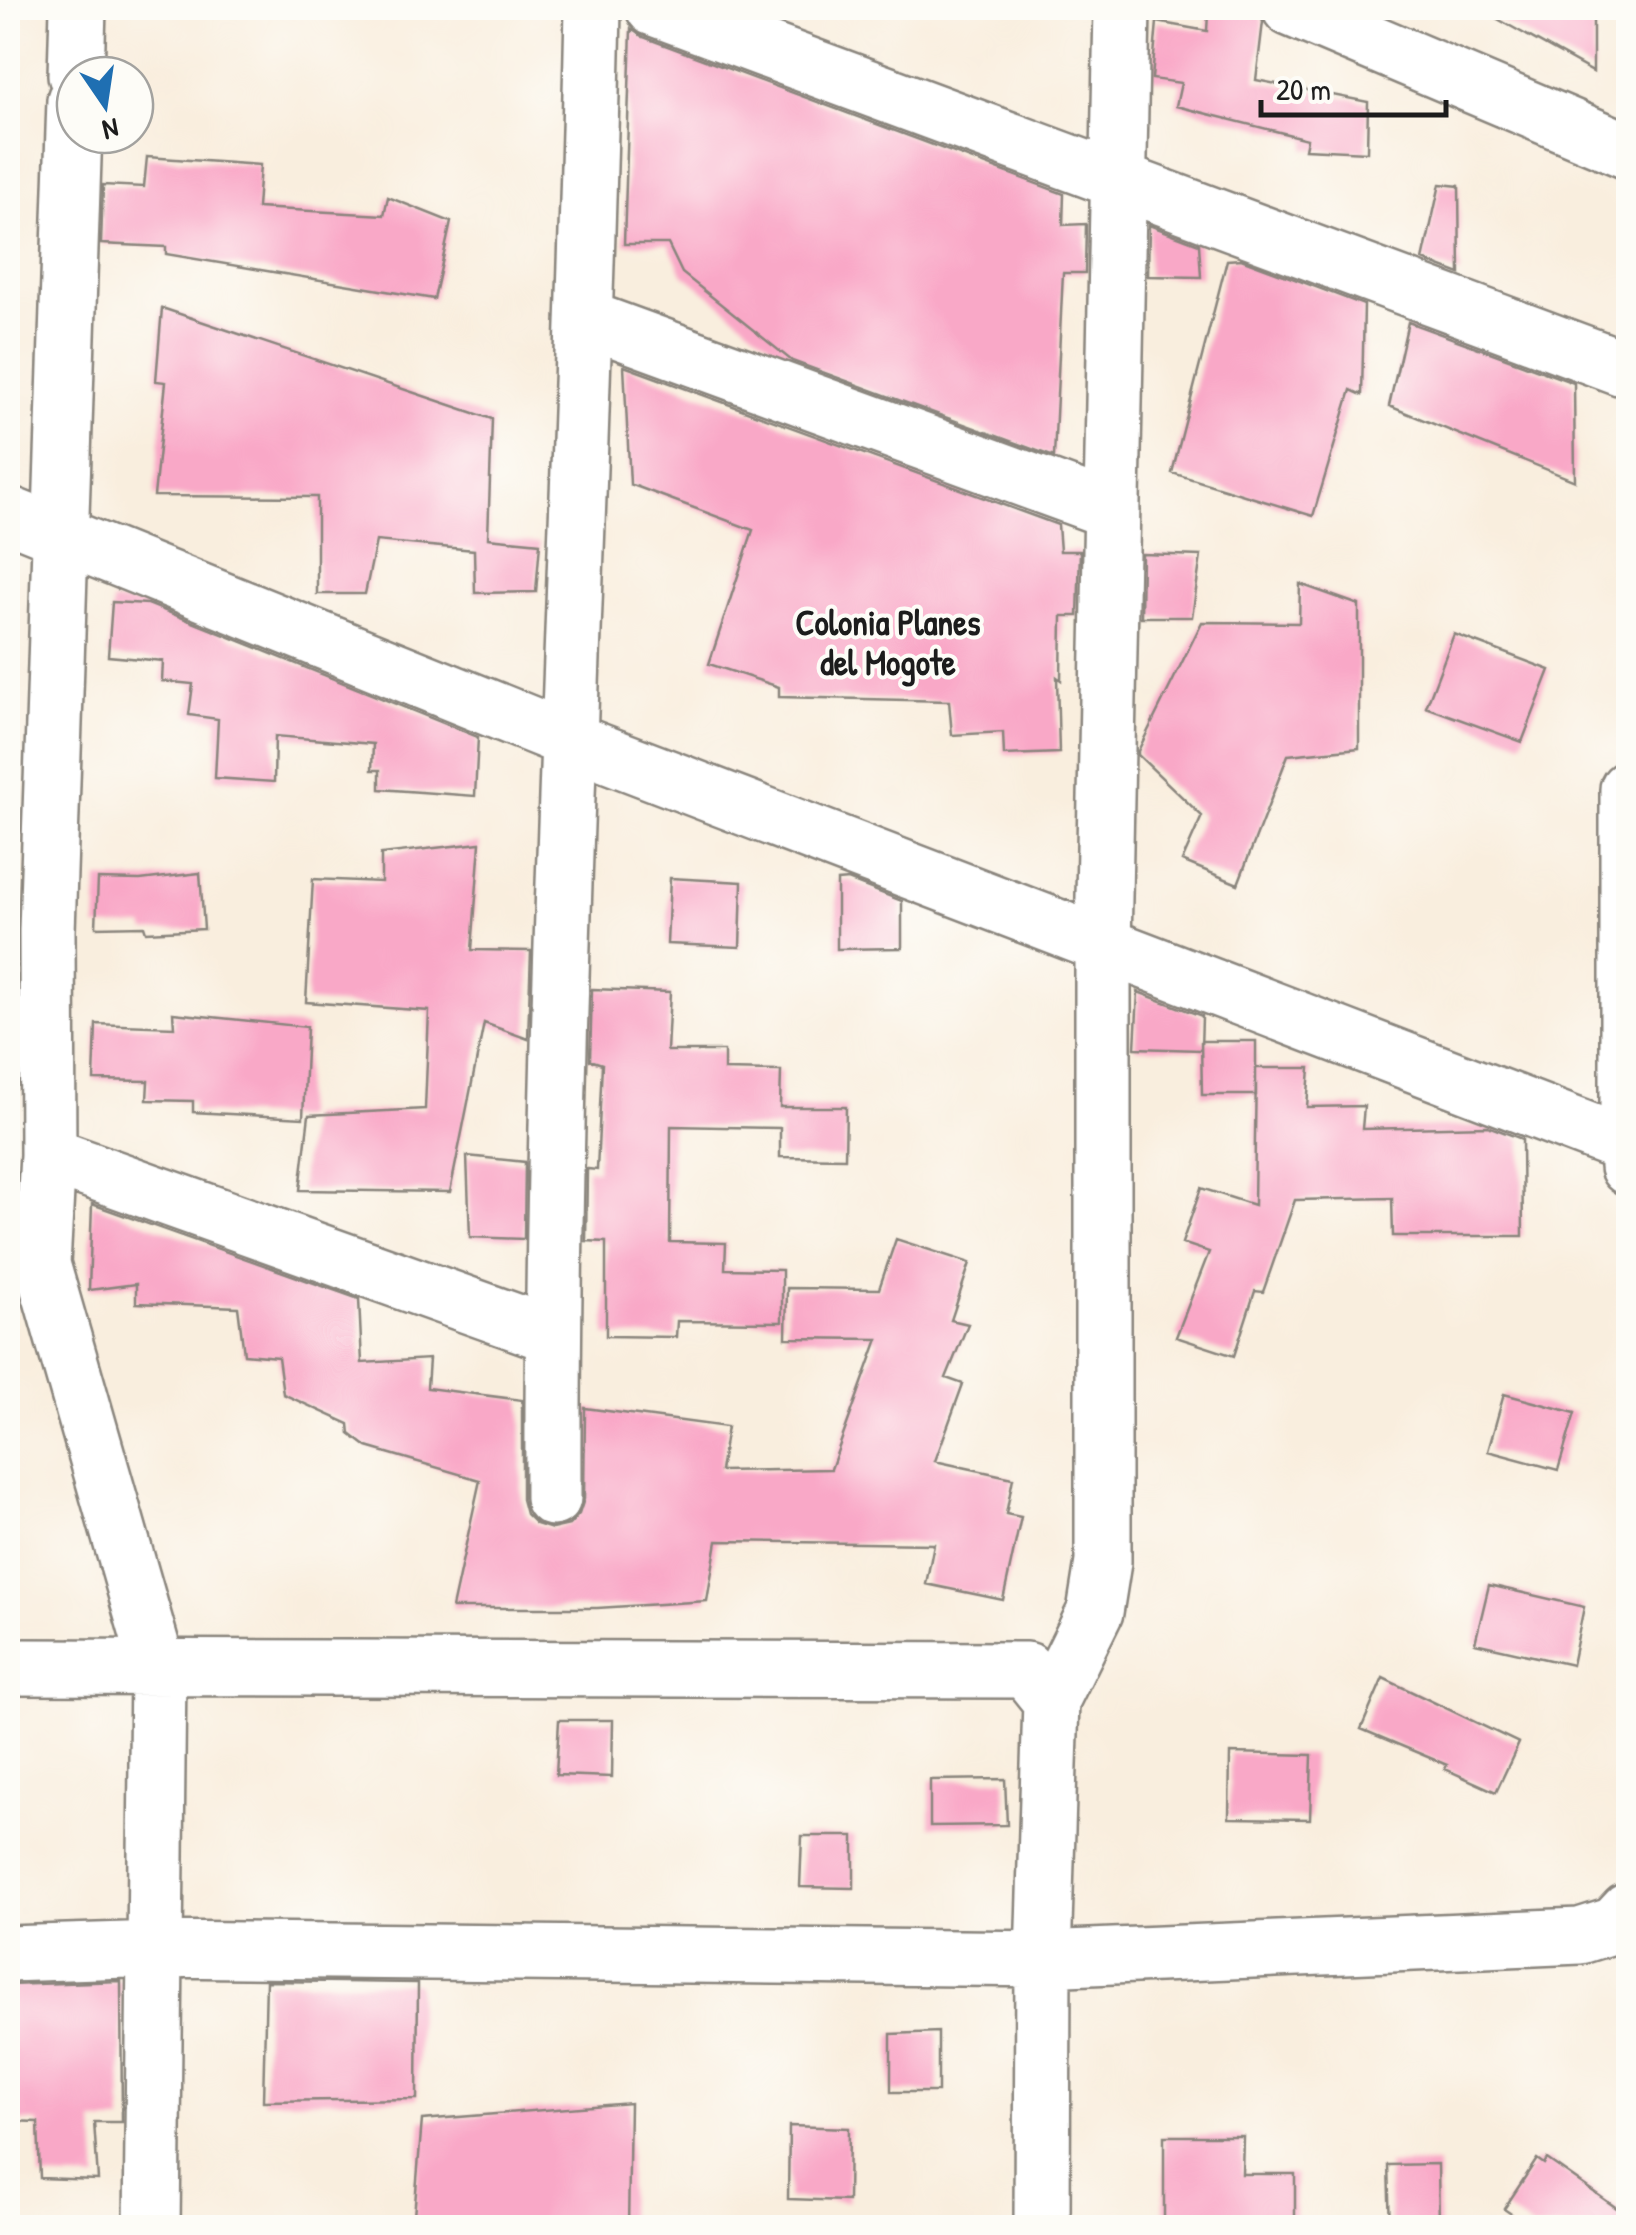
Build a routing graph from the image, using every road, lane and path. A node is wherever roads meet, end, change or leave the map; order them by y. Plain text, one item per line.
1 (78, 8) edge
2 (594, 8) edge
3 (654, 8) edge
4 (1122, 8) edge
5 (1290, 8) edge
6 (77, 55) edge
7 (1628, 151) edge
8 (73, 155) edge
9 (1117, 180) junction
10 (587, 319) junction
11 (1628, 370) edge
12 (1112, 511) junction
13 (8, 514) edge
14 (62, 534) junction
15 (568, 740) junction
16 (1628, 790) edge
17 (27, 925) edge
18 (1102, 946) junction
19 (1628, 1146) edge
20 (48, 1155) junction
21 (1628, 1167) edge
22 (552, 1335) junction
23 (553, 1498) dead end
24 (8, 1668) edge
25 (158, 1669) junction
26 (1052, 1701) junction
27 (1628, 1910) edge
28 (158, 1949) junction
29 (8, 1954) edge
30 (1044, 1958) junction
31 (152, 2228) edge
32 (1042, 2228) edge

1 - 6 street
2 - 10 street
3 - 9 street
4 - 9 street
5 - 7 street
8 - 14 street
9 - 11 street
9 - 12 street
10 - 12 street
10 - 15 street
12 - 18 street
13 - 14 street
14 - 15 street
14 - 17 street
15 - 18 street
15 - 22 street
16 - 19 street
17 - 20 street
18 - 19 street
18 - 26 street
19 - 21 street
20 - 22 street
20 - 25 street
22 - 23 street
24 - 25 street
25 - 26 street
25 - 28 street
26 - 30 street
27 - 30 street
28 - 29 street
28 - 30 street
28 - 31 street
30 - 32 street

